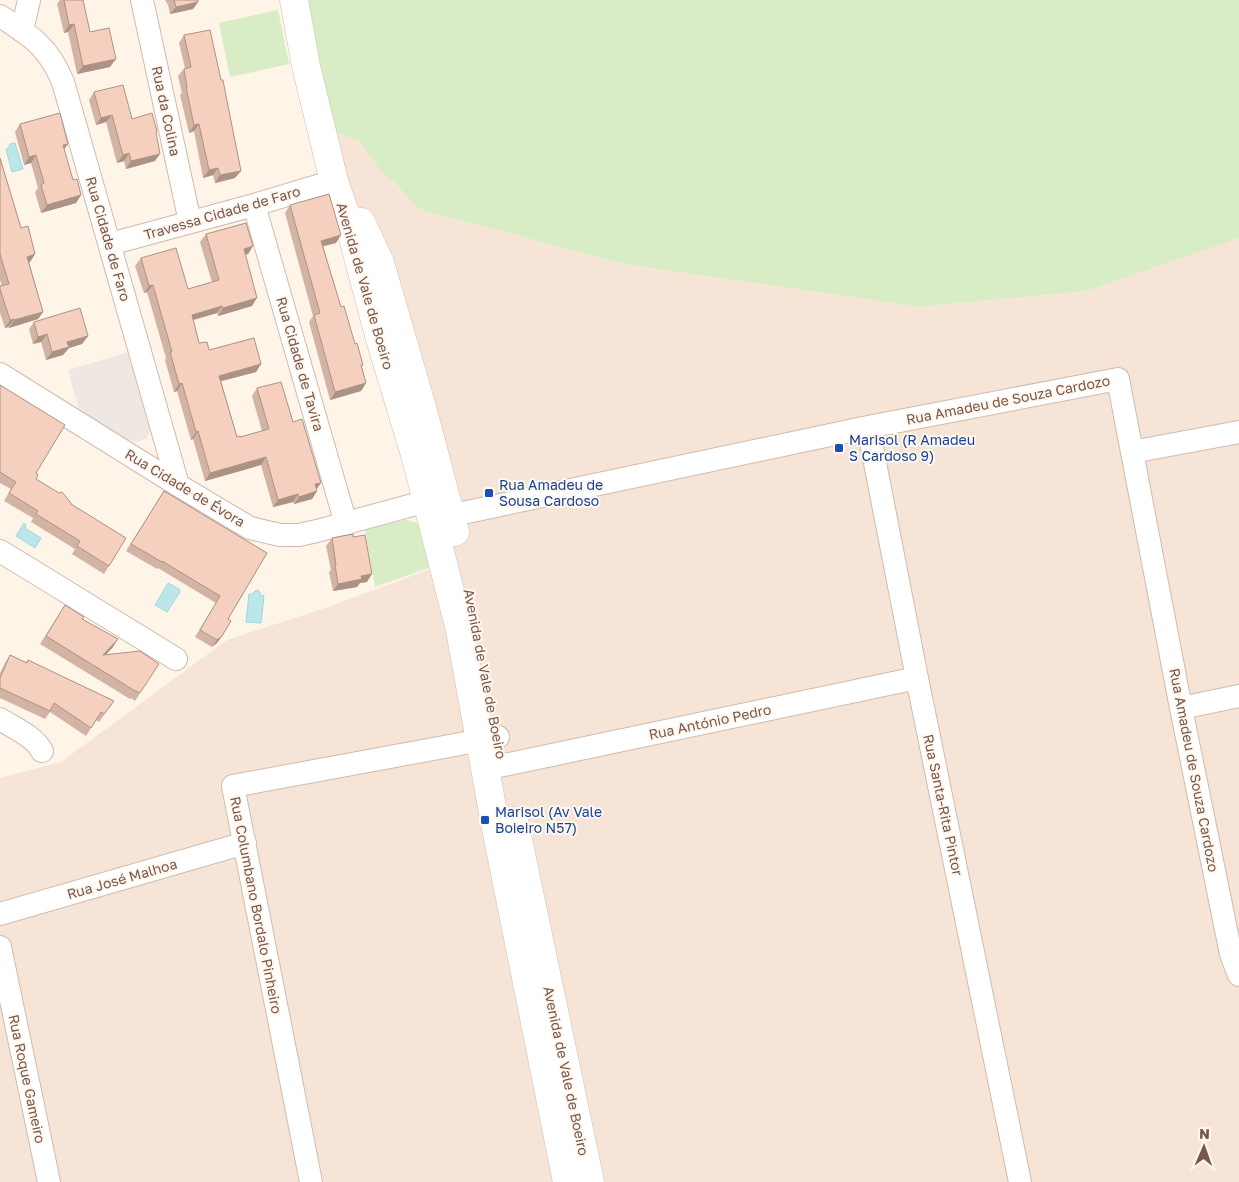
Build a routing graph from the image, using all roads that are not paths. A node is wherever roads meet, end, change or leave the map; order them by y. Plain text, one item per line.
1 (29, 0) edge
2 (142, 0) edge
3 (294, 0) edge
4 (0, 16) edge
5 (22, 31) junction
6 (334, 181) junction
7 (254, 205) junction
8 (190, 222) junction
9 (110, 244) junction
10 (0, 374) edge
11 (868, 427) junction
12 (1239, 432) edge
13 (1132, 452) junction
14 (178, 485) junction
15 (438, 508) junction
16 (346, 524) junction
17 (0, 550) edge
18 (176, 658) dead end
19 (918, 678) junction
20 (1239, 696) edge
21 (1182, 708) junction
22 (0, 719) edge
23 (489, 739) junction
24 (42, 751) dead end
25 (494, 767) junction
26 (245, 843) junction
27 (0, 914) edge
28 (0, 947) edge
29 (1239, 975) edge
30 (49, 1182) edge
31 (311, 1182) edge
32 (567, 1182) edge
33 (590, 1182) edge
34 (1020, 1182) edge

1 - 5 street
2 - 8 street, Rua da Colina
3 - 6 street, Avenida de Vale de Boeiro
4 - 5 street, Rua Cidade de Faro
5 - 9 street, Rua Cidade de Faro
6 - 7 street, Travessa Cidade de Faro
6 - 15 street, Avenida de Vale de Boeiro
7 - 8 street, Travessa Cidade de Faro
7 - 16 street, Rua Cidade de Tavira
8 - 9 street, Travessa Cidade de Faro
9 - 14 street, Rua Cidade de Faro
10 - 14 street, Rua Cidade de Évora
11 - 13 street, Rua Amadeu de Souza Cardozo
11 - 15 street, Rua Amadeu de Souza Cardozo
11 - 19 street, Rua Santa-Rita Pintor
12 - 13 street
13 - 21 street, Rua Amadeu de Souza Cardozo
14 - 16 street, Rua Cidade de Évora
15 - 16 street, Rua Cidade de Évora
15 - 23 street, Avenida de Vale de Boeiro
17 - 18 street
19 - 25 street, Rua António Pedro
19 - 34 street, Rua Santa-Rita Pintor
20 - 21 street
21 - 29 street, Rua Amadeu de Souza Cardozo
22 - 24 street
23 - 25 street, Avenida de Vale de Boeiro
23 - 26 street, Rua Columbano Bordalo Pinheiro
25 - 32 street, Avenida de Vale de Boeiro
25 - 33 street, Avenida de Vale de Boeiro
26 - 27 street, Rua José Malhoa
26 - 31 street, Rua Columbano Bordalo Pinheiro
28 - 30 street, Rua Roque Gameiro

